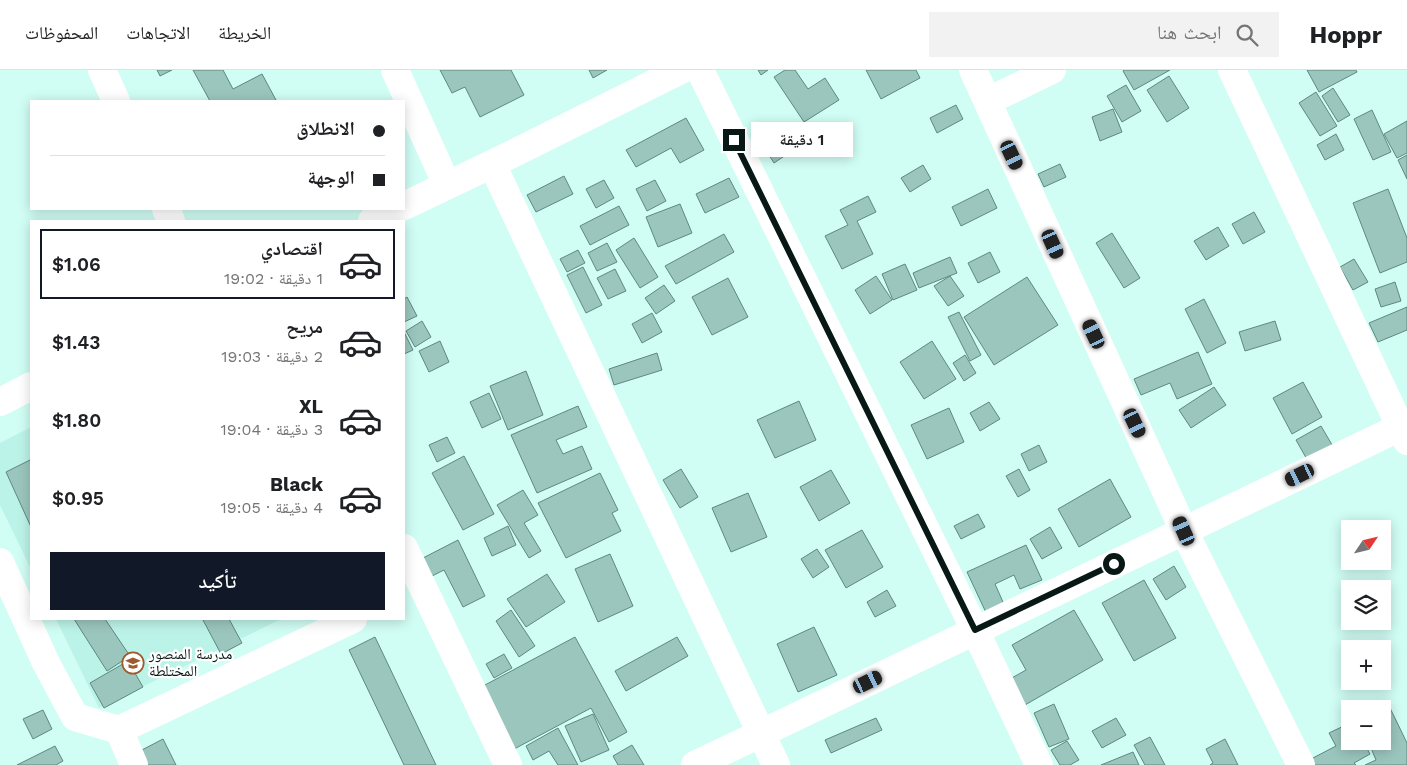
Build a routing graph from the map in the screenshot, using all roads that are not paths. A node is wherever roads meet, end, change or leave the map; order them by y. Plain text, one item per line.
1 (102, 70) edge
2 (395, 70) edge
3 (681, 70) edge
4 (700, 70) edge
5 (973, 70) edge
6 (1052, 70) edge
7 (1232, 70) edge
8 (116, 100) edge
9 (988, 101) junction
10 (492, 164) junction
11 (447, 185) junction
12 (405, 206) edge
13 (396, 210) edge
14 (374, 220) edge
15 (30, 387) edge
16 (0, 402) edge
17 (1405, 431) edge
18 (1184, 531) junction
19 (405, 553) edge
20 (0, 562) edge
21 (413, 590) edge
22 (351, 620) edge
23 (975, 630) junction
24 (119, 730) junction
25 (761, 734) junction
26 (134, 765) edge
27 (508, 765) edge
28 (695, 765) edge
29 (776, 765) edge
30 (1038, 765) edge
31 (1301, 765) edge

1 - 8 street
2 - 11 street
3 - 10 street
4 - 23 street
5 - 9 street
6 - 9 street
7 - 17 street
9 - 18 street
10 - 11 street
10 - 25 street
11 - 12 street
13 - 14 street
15 - 16 street
17 - 18 street
18 - 23 street
18 - 31 street
19 - 21 street
20 - 24 street
21 - 27 street
22 - 24 street
23 - 25 street
23 - 30 street
24 - 26 street
25 - 28 street
25 - 29 street

